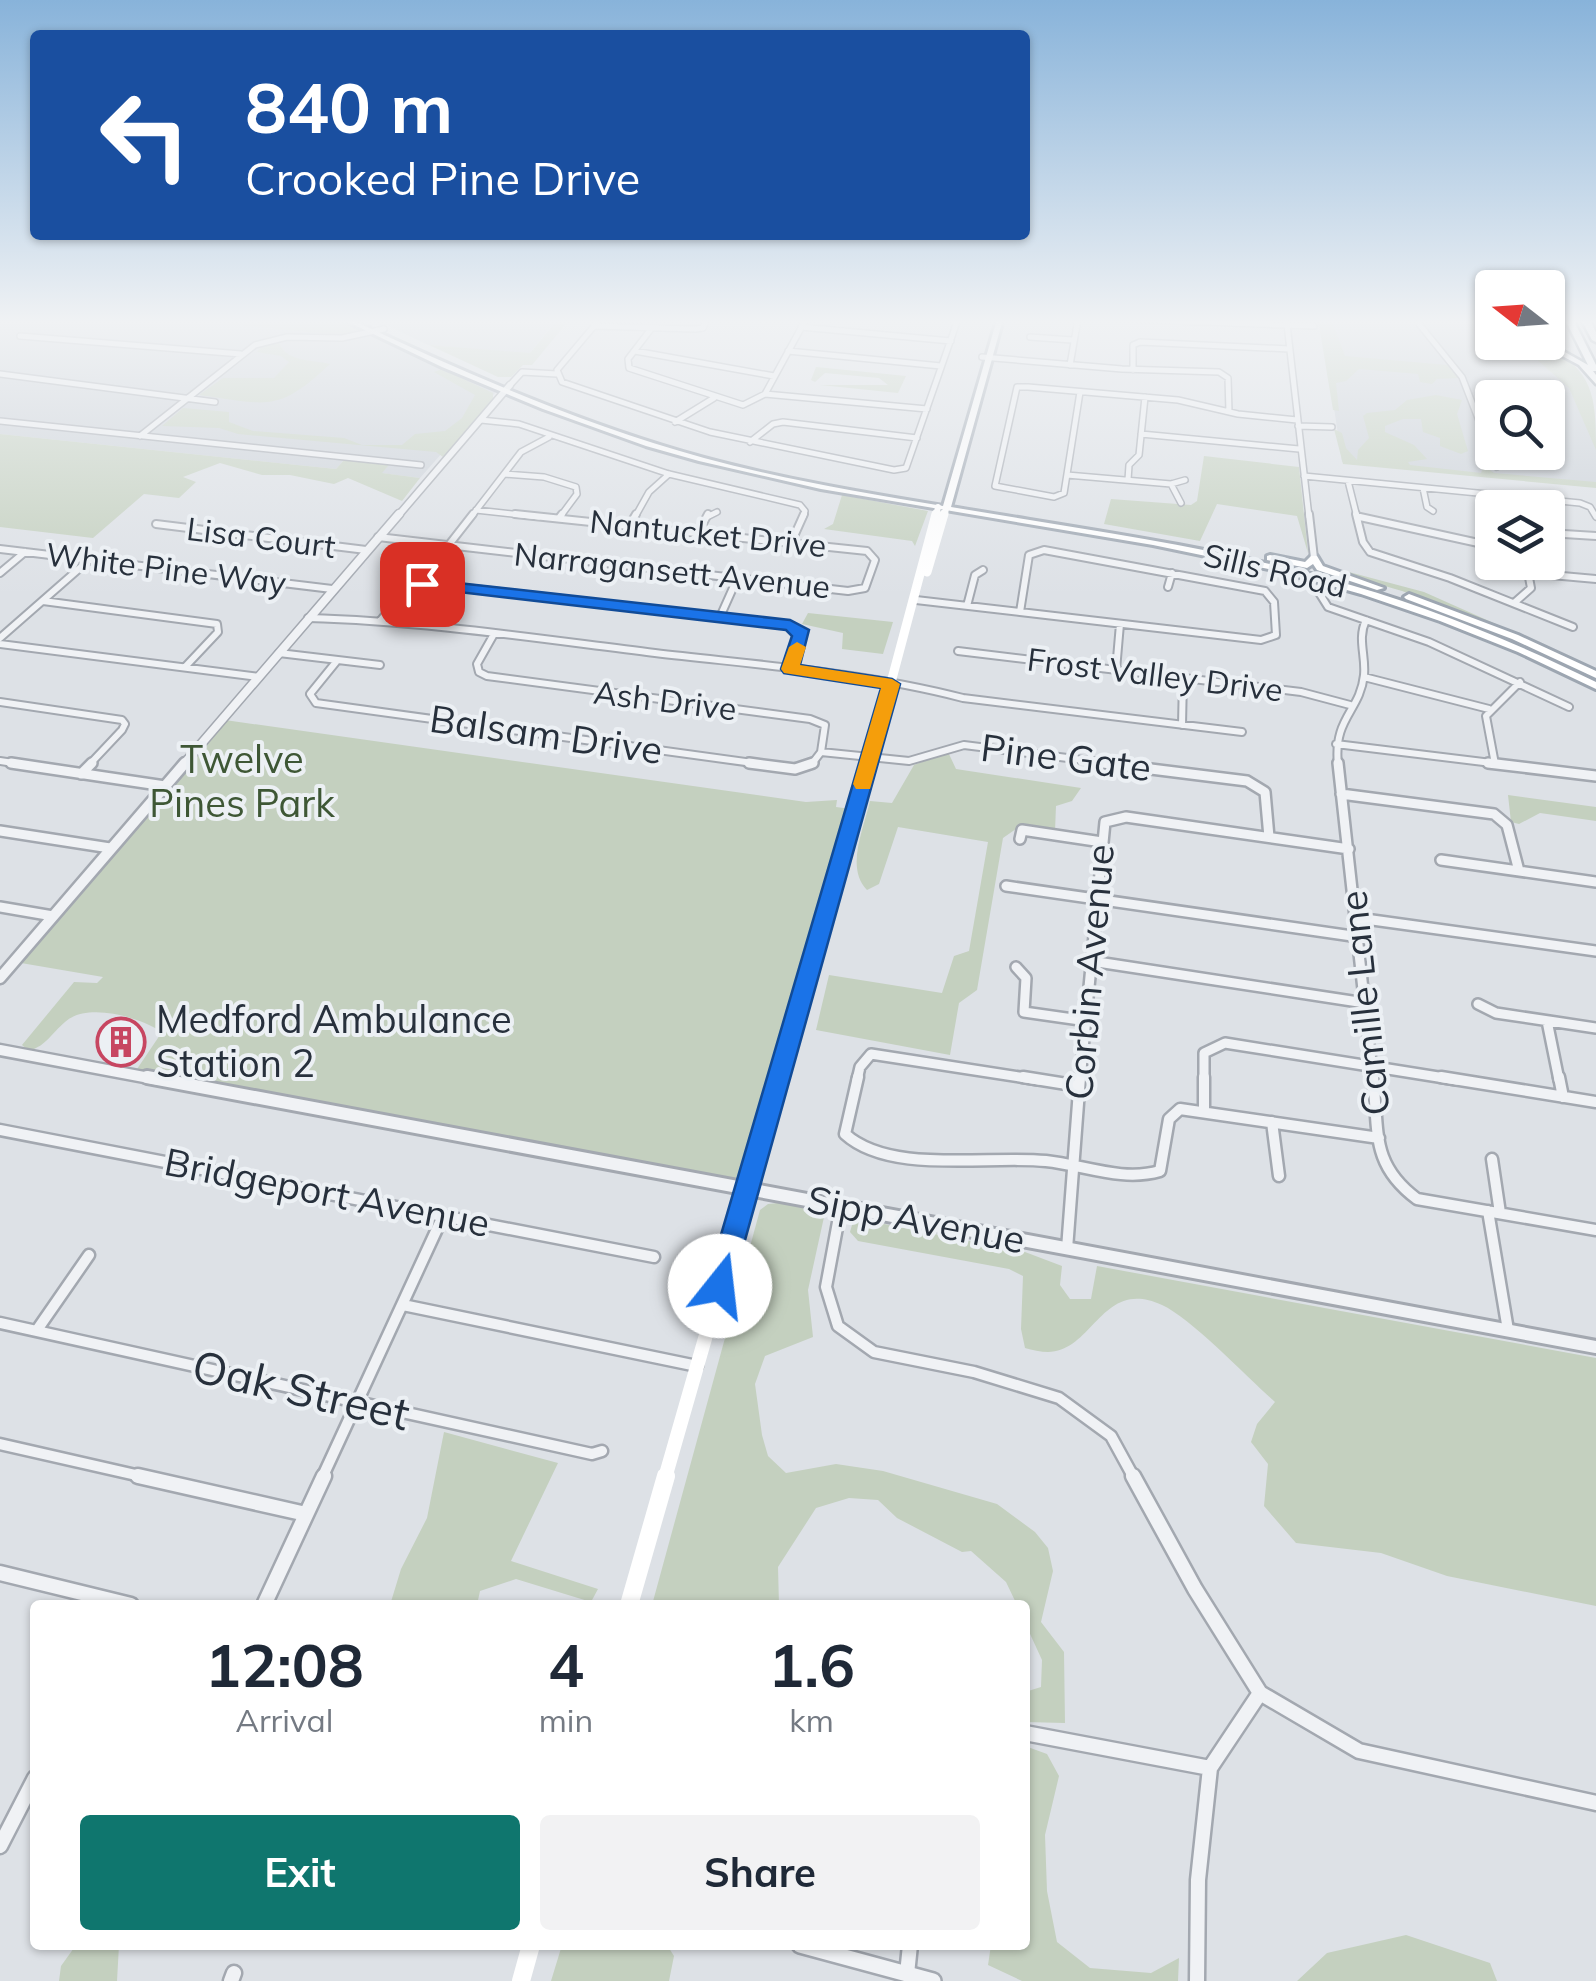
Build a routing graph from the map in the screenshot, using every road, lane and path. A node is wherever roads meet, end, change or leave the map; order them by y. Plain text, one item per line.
1 (171, 411) edge
2 (487, 411) edge
3 (557, 411) edge
4 (573, 411) edge
5 (643, 411) edge
6 (692, 411) edge
7 (926, 411) edge
8 (969, 411) edge
9 (1010, 411) edge
10 (1077, 411) edge
11 (1143, 411) edge
12 (1206, 411) edge
13 (1225, 411) edge
14 (1296, 411) edge
15 (1228, 412) joint
16 (1202, 413) dead end
17 (480, 420) junction
18 (0, 421) edge
19 (675, 422) junction
20 (1297, 423) junction
21 (1332, 427) dead end
22 (1141, 434) junction
23 (140, 436) junction
24 (549, 436) junction
25 (917, 438) junction
26 (750, 442) junction
27 (1299, 449) junction
28 (421, 465) dead end
29 (505, 474) junction
30 (669, 474) junction
31 (1068, 474) junction
32 (1304, 476) junction
33 (1128, 480) junction
34 (1185, 480) dead end
35 (1348, 481) junction
36 (1171, 484) junction
37 (1423, 488) junction
38 (1475, 493) edge
39 (1060, 496) joint
40 (1565, 502) edge
41 (1181, 503) dead end
42 (943, 504) junction
43 (476, 510) junction
44 (1434, 511) dead end
45 (717, 512) dead end
46 (1360, 517) junction
47 (1596, 517) edge
48 (559, 518) junction
49 (156, 524) dead end
50 (628, 526) junction
51 (698, 533) junction
52 (1565, 534) edge
53 (1596, 536) edge
54 (378, 537) junction
55 (1475, 542) edge
56 (791, 543) junction
57 (448, 546) junction
58 (0, 549) edge
59 (366, 550) junction
60 (25, 552) junction
61 (1270, 558) junction
62 (1314, 558) junction
63 (89, 560) junction
64 (1280, 569) junction
65 (983, 570) dead end
66 (1172, 572) junction
67 (0, 573) edge
68 (1565, 576) edge
69 (737, 579) junction
70 (1596, 579) edge
71 (1529, 580) edge
72 (1168, 587) dead end
73 (1380, 588) junction
74 (332, 590) junction
75 (848, 591) joint
76 (1318, 591) junction
77 (917, 594) junction
78 (1391, 600) junction
79 (43, 601) junction
80 (1514, 603) junction
81 (968, 606) junction
82 (1020, 613) junction
83 (720, 617) junction
84 (308, 618) junction
85 (381, 620) junction
86 (1366, 620) junction
87 (1120, 624) junction
88 (1574, 627) dead end
89 (494, 634) junction
90 (0, 641) edge
91 (958, 651) dead end
92 (279, 654) junction
93 (336, 662) junction
94 (380, 664) dead end
95 (185, 668) junction
96 (790, 669) junction
97 (1116, 670) junction
98 (1596, 675) edge
99 (260, 676) junction
100 (1364, 677) junction
101 (1184, 678) junction
102 (1520, 682) junction
103 (892, 684) junction
104 (1596, 686) edge
105 (2, 704) edge
106 (1350, 705) junction
107 (1569, 707) dead end
108 (1490, 709) junction
109 (1182, 724) junction
110 (1242, 732) dead end
111 (1336, 744) junction
112 (822, 752) junction
113 (870, 758) junction
114 (0, 761) edge
115 (1495, 764) junction
116 (82, 774) junction
117 (1596, 776) edge
118 (165, 786) junction
119 (1342, 794) junction
120 (0, 831) edge
121 (1269, 837) junction
122 (1020, 839) dead end
123 (1102, 842) junction
124 (110, 848) junction
125 (1349, 849) junction
126 (1441, 860) dead end
127 (1519, 871) junction
128 (1596, 882) edge
129 (1006, 886) dead end
130 (1097, 900) junction
131 (0, 907) edge
132 (53, 916) junction
133 (1358, 918) junction
134 (1359, 938) junction
135 (1596, 951) edge
136 (1091, 961) junction
137 (1016, 968) dead end
138 (0, 978) edge
139 (1365, 1003) junction
140 (1478, 1004) dead end
141 (1087, 1020) junction
142 (1547, 1020) junction
143 (1596, 1028) edge
144 (0, 1050) edge
145 (1374, 1066) junction
146 (1079, 1086) junction
147 (1563, 1097) junction
148 (1596, 1102) edge
149 (1204, 1110) junction
150 (1272, 1122) junction
151 (0, 1130) edge
152 (1379, 1138) junction
153 (1492, 1158) dead end
154 (1073, 1165) junction
155 (1278, 1176) dead end
156 (748, 1188) junction
157 (841, 1206) junction
158 (1494, 1212) junction
159 (443, 1216) junction
160 (1596, 1230) edge
161 (1067, 1249) junction
162 (89, 1254) dead end
163 (654, 1257) dead end
164 (403, 1305) junction
165 (0, 1323) edge
166 (37, 1330) junction
167 (1508, 1330) junction
168 (1596, 1347) edge
169 (697, 1366) junction
170 (358, 1404) junction
171 (0, 1444) edge
172 (602, 1451) dead end
173 (306, 1514) junction
174 (0, 1573) edge
175 (111, 1600) edge
176 (266, 1600) edge
177 (630, 1600) edge
178 (1260, 1693) junction
179 (1030, 1734) edge
180 (1210, 1768) junction
181 (30, 1788) edge
182 (1596, 1803) edge
183 (0, 1846) edge
184 (530, 1950) edge
185 (818, 1950) edge
186 (909, 1950) edge
187 (907, 1974) junction
188 (521, 1981) edge
189 (933, 1981) edge
190 (1196, 1981) edge

1 - 23 street
2 - 17 street
3 - 42 main road
4 - 42 main road
5 - 19 street
6 - 19 street
7 - 25 street
8 - 42 main road
9 - 39 street
10 - 31 street
11 - 22 street
12 - 16 street
13 - 15 street
14 - 20 street
15 - 20 street
17 - 24 street
17 - 54 street
18 - 23 street
19 - 26 street
20 - 21 street
20 - 27 street
22 - 27 street
22 - 33 street
23 - 28 street
24 - 29 street
24 - 30 street
25 - 26 street
25 - 26 street
27 - 32 street
29 - 43 street
29 - 48 street
30 - 50 street
30 - 56 street
31 - 33 street
31 - 39 street
32 - 35 street
32 - 62 street
33 - 36 street
34 - 36 street
35 - 37 street
35 - 46 street
36 - 41 street
37 - 38 street
37 - 44 street
40 - 47 street
42 - 61 main road, Sills Road
42 - 64 main road, Sills Road
42 - 77 main road
43 - 48 street, Nantucket Drive
43 - 57 street
45 - 51 street
46 - 55 street
46 - 80 street
48 - 50 street, Nantucket Drive
49 - 59 street, Lisa Court
50 - 51 street, Nantucket Drive
51 - 56 street, Nantucket Drive
52 - 53 street
54 - 57 street, Narragansett Avenue
54 - 59 street
56 - 75 street, Nantucket Drive
57 - 69 street, Narragansett Avenue
58 - 60 street, White Pine Way
59 - 74 street
60 - 63 street, White Pine Way
60 - 67 street
61 - 62 main road
61 - 73 main road, Sills Road
62 - 73 main road
63 - 74 street, White Pine Way
63 - 79 street
64 - 76 main road
64 - 78 main road, Sills Road
65 - 81 street
66 - 72 street
66 - 82 street
66 - 87 street
68 - 70 street
69 - 75 street, Narragansett Avenue
69 - 83 street
71 - 80 street
73 - 98 main road, Sills Road
74 - 84 street
76 - 78 main road
76 - 86 street
77 - 81 street
77 - 103 main road
78 - 104 main road, Sills Road
79 - 90 street
79 - 95 street
80 - 88 street
81 - 82 street
82 - 87 street
83 - 85 street
83 - 96 street
84 - 85 street
84 - 92 street
85 - 89 street
86 - 100 street, Camille Lane
86 - 102 street
87 - 97 street
89 - 96 street
89 - 112 street, Ash Drive
90 - 95 street
91 - 97 street, Frost Valley Drive
92 - 93 street
92 - 99 street
93 - 94 street
93 - 112 street, Balsam Drive
95 - 99 street
96 - 103 street
97 - 101 street, Frost Valley Drive
99 - 118 street
100 - 106 street, Camille Lane
100 - 108 street
101 - 106 street, Frost Valley Drive
101 - 109 street
102 - 107 street
102 - 108 street
103 - 109 street
103 - 113 main road
105 - 116 street
106 - 111 street, Camille Lane
108 - 115 street
109 - 110 street
111 - 115 street
111 - 119 street, Camille Lane
112 - 113 street, Pine Gate
113 - 121 street, Pine Gate
113 - 156 main road
114 - 116 street
115 - 117 street
116 - 118 street
118 - 124 street
119 - 125 street, Camille Lane
119 - 127 street
120 - 124 street
121 - 123 street, Corbin Avenue
121 - 125 street, Corbin Avenue
122 - 123 street
123 - 130 street, Corbin Avenue
124 - 132 street
125 - 133 street, Camille Lane
126 - 127 street
127 - 128 street
129 - 130 street
130 - 134 street
130 - 136 street, Corbin Avenue
131 - 132 street
132 - 138 street
133 - 134 street, Camille Lane
133 - 135 street
134 - 139 street, Camille Lane
136 - 139 street
136 - 141 street, Corbin Avenue
137 - 141 street
139 - 145 street, Camille Lane
140 - 142 street
141 - 146 street, Corbin Avenue
142 - 143 street
142 - 147 street
144 - 156 street, Sipp Avenue
145 - 147 street
145 - 149 street
145 - 152 street, Camille Lane
146 - 154 street, Corbin Avenue
146 - 154 street
147 - 148 street
149 - 150 street
149 - 154 street
150 - 152 street
150 - 155 street
151 - 159 street, Bridgeport Avenue
152 - 158 street, Camille Lane
153 - 158 street
154 - 161 street, Corbin Avenue
156 - 157 street, Sipp Avenue
156 - 169 main road
157 - 161 street, Sipp Avenue
157 - 178 street
158 - 160 street, Camille Lane
158 - 167 street
159 - 163 street, Bridgeport Avenue
159 - 164 street
161 - 167 street, Sipp Avenue
162 - 166 street
164 - 169 street
164 - 170 street
165 - 166 street, Oak Street
166 - 170 street, Oak Street
167 - 168 street, Sipp Avenue
169 - 177 main road
170 - 172 street, Oak Street
170 - 173 street
171 - 173 street
173 - 176 street
174 - 175 street
178 - 180 street
178 - 182 street
179 - 180 street
180 - 190 street
181 - 183 street
184 - 188 main road
185 - 187 street
186 - 187 street
187 - 189 street

